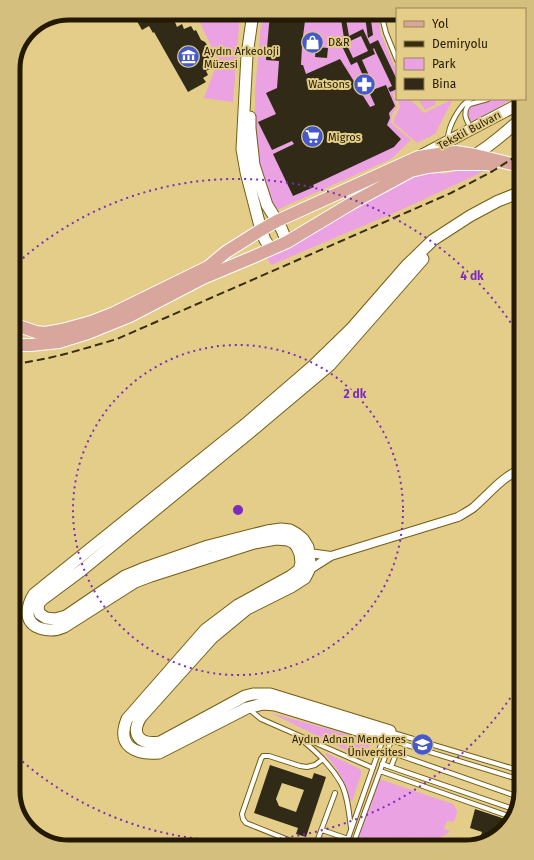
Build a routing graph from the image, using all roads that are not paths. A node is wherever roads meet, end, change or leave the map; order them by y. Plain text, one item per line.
1 (252, 20) edge
2 (258, 20) edge
3 (383, 20) edge
4 (396, 58) edge
5 (469, 100) edge
6 (484, 100) edge
7 (514, 108) edge
8 (514, 125) edge
9 (471, 129) junction
10 (495, 140) junction
11 (448, 141) junction
12 (475, 155) junction
13 (418, 157) junction
14 (494, 159) junction
15 (456, 164) junction
16 (514, 164) edge
17 (514, 171) edge
18 (514, 195) edge
19 (514, 200) edge
20 (290, 216) junction
21 (278, 221) junction
22 (261, 230) junction
23 (299, 233) junction
24 (287, 242) junction
25 (271, 249) junction
26 (20, 326) edge
27 (20, 345) edge
28 (514, 473) edge
29 (309, 553) junction
30 (331, 556) junction
31 (309, 570) junction
32 (247, 708) junction
33 (293, 733) junction
34 (388, 737) junction
35 (323, 759) junction
36 (382, 764) junction
37 (391, 767) junction
38 (373, 768) junction
39 (514, 769) edge
40 (380, 771) junction
41 (514, 778) edge
42 (335, 793) dead end
43 (514, 794) edge
44 (511, 808) edge
45 (507, 815) edge
46 (352, 829) junction
47 (322, 830) junction
48 (348, 839) junction
49 (288, 840) edge
50 (318, 840) edge
51 (351, 840) edge
52 (354, 840) edge

1 - 22 street
2 - 21 street
3 - 4 lane
5 - 11 lane
6 - 9 lane
7 - 9 street, Tekstil Bulvarı
8 - 10 street, Tekstil Bulvarı
9 - 11 street, Tekstil Bulvarı
10 - 12 street, Tekstil Bulvarı
10 - 14 street
11 - 13 street, Tekstil Bulvarı
12 - 13 main road
12 - 14 main road
12 - 15 street, Tekstil Bulvarı
13 - 20 main road
14 - 16 main road
15 - 17 main road
15 - 23 main road
18 - 32 street
19 - 29 street
20 - 21 main road
20 - 23 main road
21 - 22 main road
21 - 24 street
22 - 25 street
22 - 26 main road
23 - 24 main road
24 - 25 main road
25 - 27 main road
28 - 30 street
29 - 30 street
29 - 31 street
30 - 31 street
31 - 34 street
32 - 33 lane
32 - 34 street
33 - 35 lane
33 - 38 lane
34 - 36 lane
34 - 38 lane
34 - 39 lane
34 - 41 lane
35 - 46 lane
35 - 49 lane
36 - 37 lane
36 - 40 lane
37 - 43 lane
37 - 44 lane
38 - 46 lane
40 - 45 lane
40 - 52 lane
42 - 47 lane
46 - 48 lane
47 - 48 lane
47 - 50 lane
48 - 51 lane

